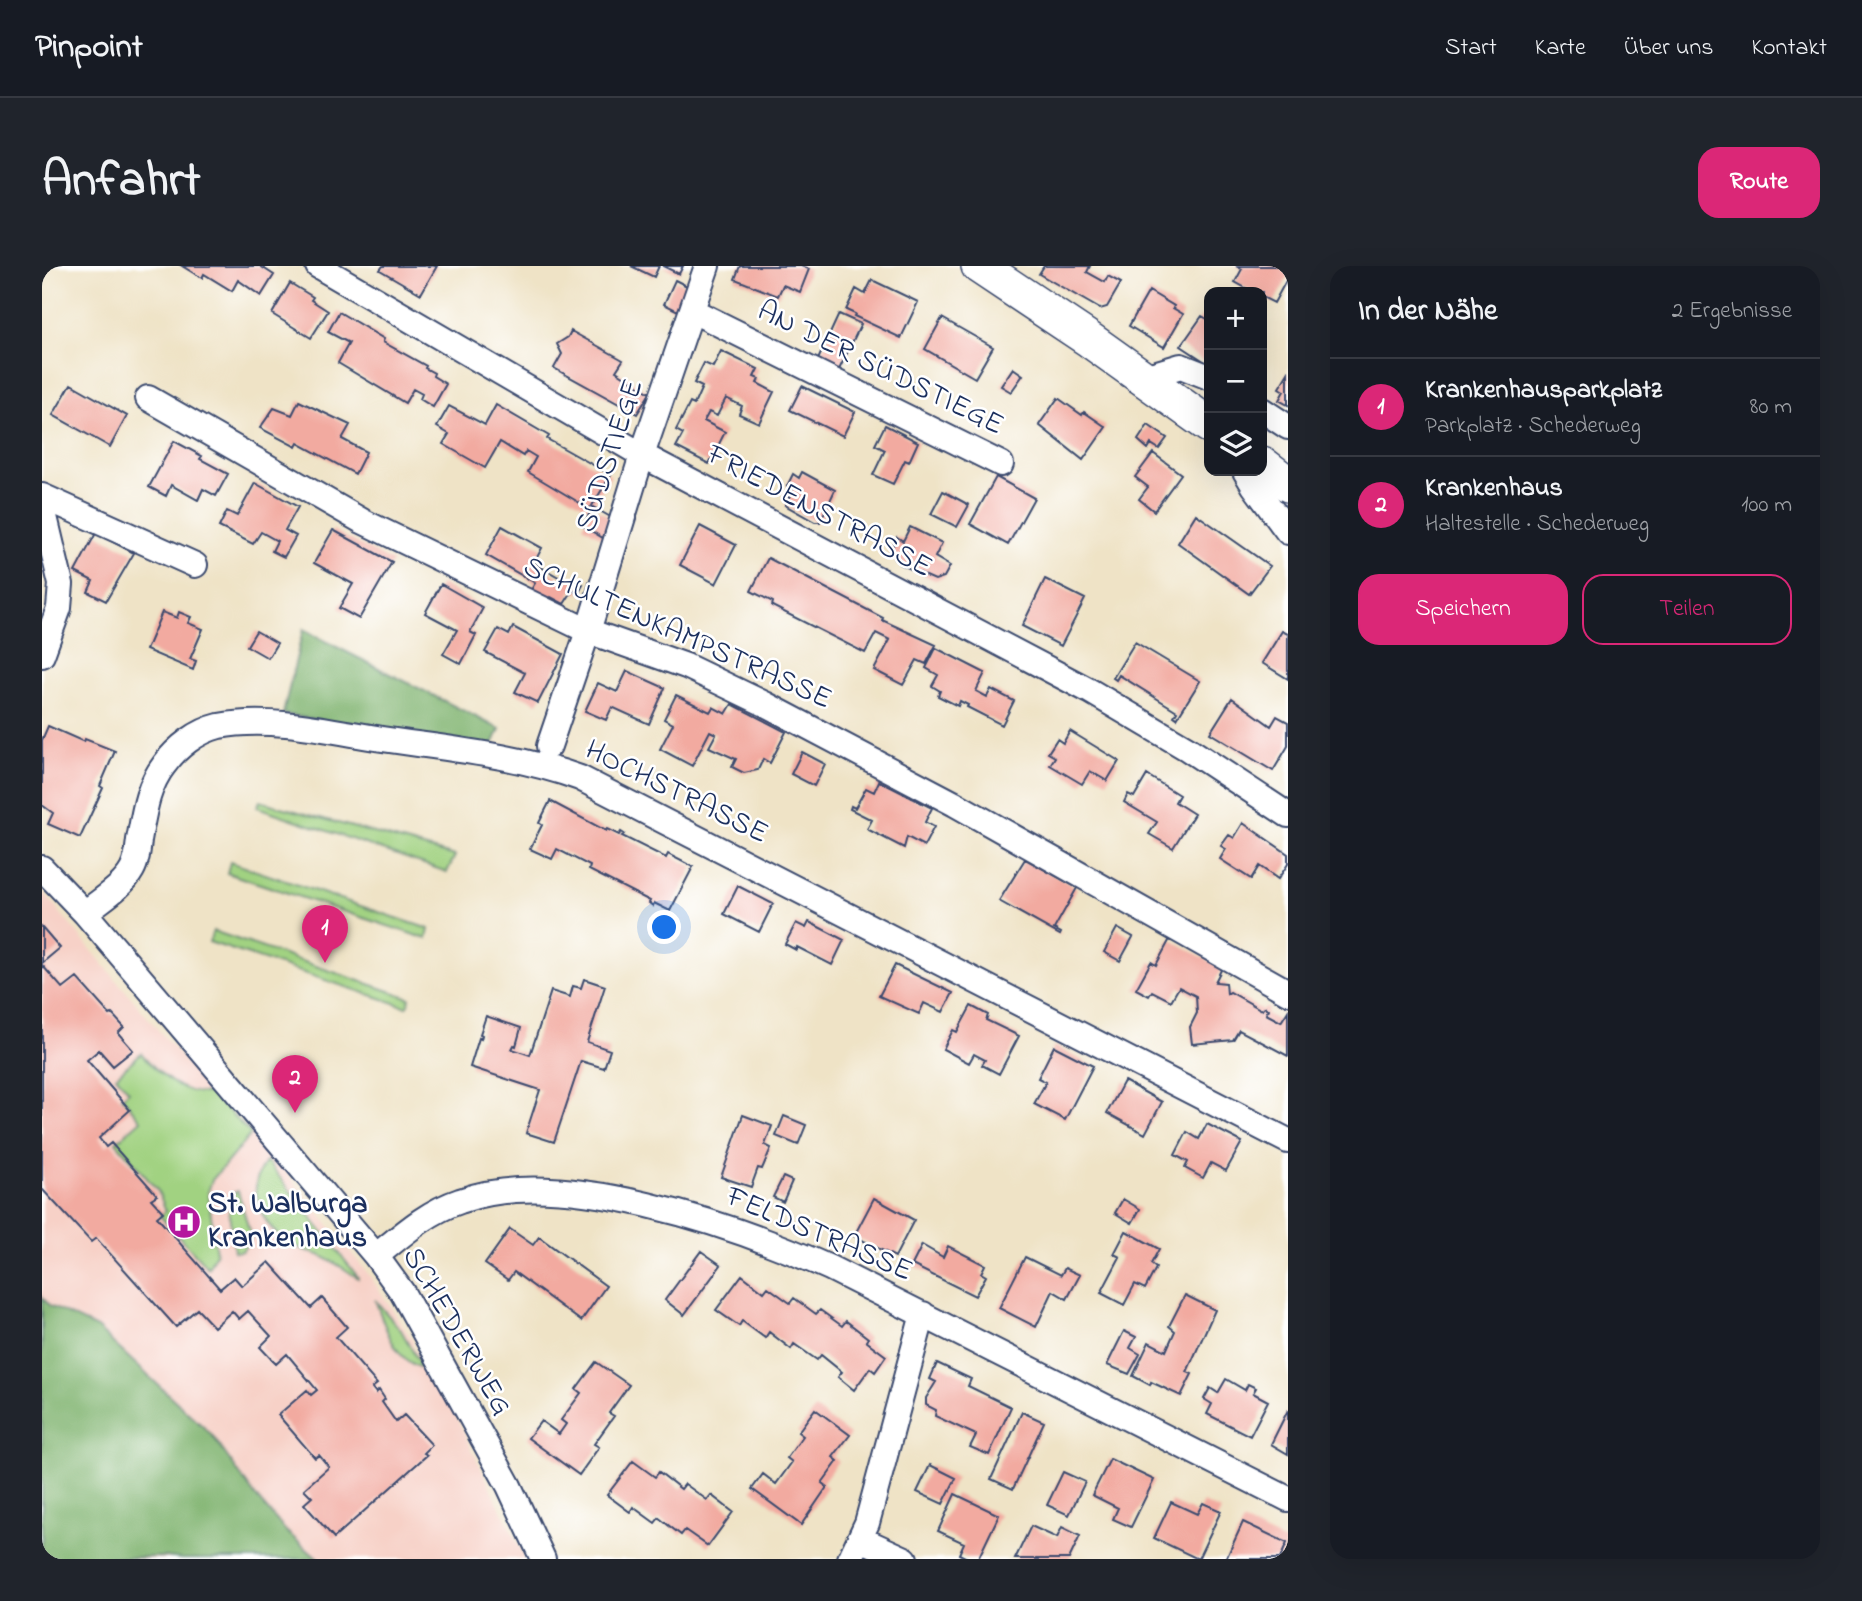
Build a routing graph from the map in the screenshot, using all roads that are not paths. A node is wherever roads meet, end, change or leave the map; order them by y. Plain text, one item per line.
1 (318, 266) edge
2 (707, 266) edge
3 (977, 267) edge
4 (693, 311) junction
5 (1204, 375) edge
6 (1144, 377) junction
7 (148, 398) dead end
8 (1267, 413) edge
9 (1204, 421) edge
10 (1288, 426) edge
11 (642, 454) junction
12 (1001, 464) dead end
13 (1267, 468) edge
14 (1248, 476) edge
15 (1288, 484) edge
16 (42, 496) edge
17 (42, 504) edge
18 (1288, 532) edge
19 (195, 565) dead end
20 (588, 631) junction
21 (42, 655) edge
22 (549, 746) dead end
23 (1288, 815) edge
24 (42, 868) edge
25 (85, 913) junction
26 (1288, 992) edge
27 (1288, 1141) edge
28 (376, 1256) junction
29 (923, 1314) junction
30 (1288, 1499) edge
31 (855, 1549) edge
32 (543, 1559) edge
33 (905, 1559) edge

1 - 11 street, FRIEDENSTRASSE
2 - 4 street, SÜDSTIEGE
3 - 6 main road
4 - 11 street, SÜDSTIEGE
4 - 12 street, AN DER SÜDSTIEGE
5 - 6 street
6 - 9 main road
7 - 20 street, SCHULTENKAMPSTRASSE
8 - 10 street
11 - 20 street, SÜDSTIEGE
11 - 23 street, FRIEDENSTRASSE
13 - 15 main road
14 - 18 street
16 - 19 street
17 - 21 street
20 - 22 street, SÜDSTIEGE
20 - 26 street, SCHULTENKAMPSTRASSE
24 - 25 street, SCHEDERWEG
25 - 27 street, HOCHSTRASSE
25 - 28 street, SCHEDERWEG
28 - 29 street, FELDSTRASSE
28 - 32 street, SCHEDERWEG
29 - 30 street, FELDSTRASSE
29 - 31 street, FELDSTRASSE
31 - 33 street, FELDSTRASSE

